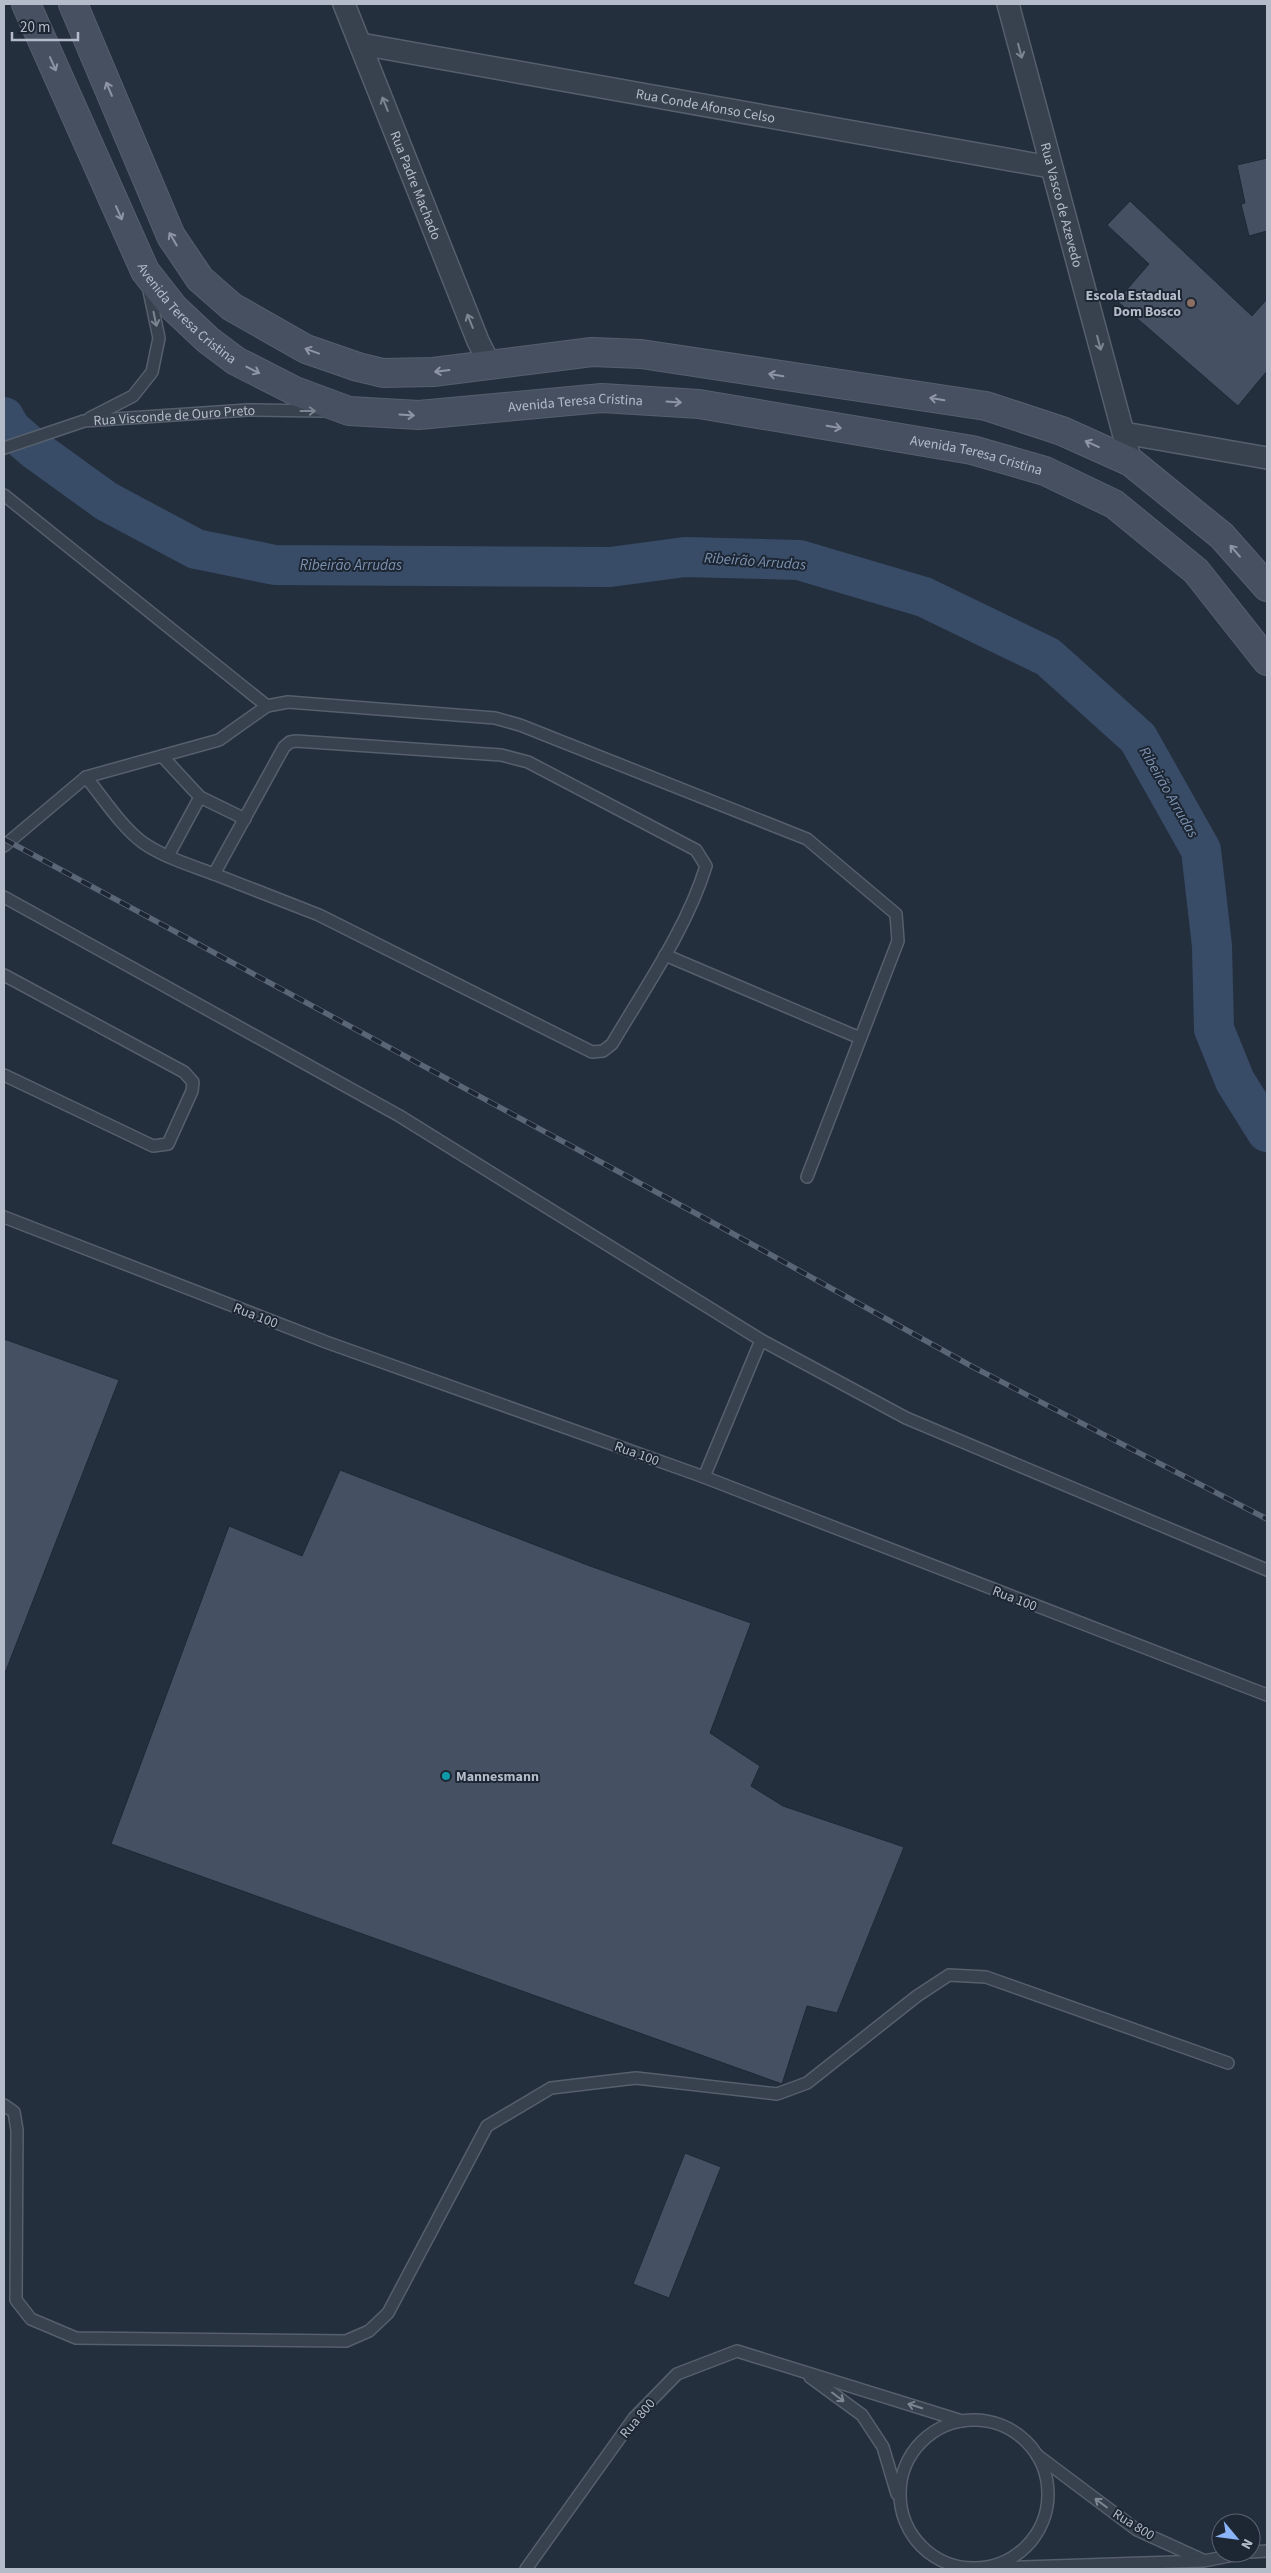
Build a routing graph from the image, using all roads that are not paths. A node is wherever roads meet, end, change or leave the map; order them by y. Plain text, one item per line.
1 (26, 4) edge
2 (73, 4) edge
3 (344, 4) edge
4 (1008, 4) edge
5 (360, 44) junction
6 (1050, 167) junction
7 (145, 271) junction
8 (490, 365) junction
9 (349, 411) junction
10 (84, 421) junction
11 (1124, 433) junction
12 (4, 448) edge
13 (1267, 458) edge
14 (1131, 462) junction
15 (4, 495) edge
16 (1267, 587) edge
17 (1267, 662) edge
18 (267, 706) junction
19 (162, 756) junction
20 (86, 777) junction
21 (200, 797) junction
22 (244, 819) junction
23 (4, 846) edge
24 (168, 856) junction
25 (214, 874) junction
26 (4, 898) edge
27 (665, 955) junction
28 (4, 975) edge
29 (860, 1038) junction
30 (4, 1075) edge
31 (807, 1177) dead end
32 (4, 1217) edge
33 (761, 1340) junction
34 (704, 1478) junction
35 (1267, 1570) edge
36 (1267, 1695) edge
37 (1228, 2063) dead end
38 (4, 2105) edge
39 (798, 2369) junction
40 (962, 2421) junction
41 (1037, 2455) junction
42 (900, 2503) junction
43 (1211, 2560) edge
44 (1204, 2561) junction
45 (980, 2568) edge
46 (526, 2569) edge

1 -> 7 main road, Avenida Teresa Cristina
8 -> 2 main road, Avenida Teresa Cristina
3 - 5 street, Rua Padre Machado
4 -> 6 street, Rua Vasco de Azevedo
5 - 6 street, Rua Conde Afonso Celso
8 -> 5 street, Rua Padre Machado
6 -> 11 street, Rua Vasco de Azevedo
7 -> 9 main road, Avenida Teresa Cristina
7 -> 10 lane
14 -> 8 main road, Avenida Teresa Cristina
10 -> 9 lane, Rua Visconde de Ouro Preto
9 -> 17 main road, Avenida Teresa Cristina
10 - 12 lane, Rua Visconde de Ouro Preto
11 - 13 street
11 - 14 street, Rua Vasco de Azevedo
16 -> 14 main road, Avenida Teresa Cristina
15 - 18 lane
18 - 19 lane
18 - 29 lane
19 - 20 lane
19 - 21 lane
20 - 23 lane
20 - 24 lane
21 - 22 lane
21 - 24 lane
22 - 25 lane
22 - 27 lane
24 - 25 lane
25 - 27 lane
26 - 33 lane
27 - 29 lane
28 - 30 lane
29 - 31 lane
32 - 34 lane, Rua 100
33 - 34 lane
33 - 35 lane
34 - 36 lane, Rua 100
37 - 38 lane
40 -> 39 lane, Rua 800
39 -> 42 lane, Rua 800
39 - 46 lane, Rua 800
40 - 41 lane
40 - 42 lane
44 -> 41 lane, Rua 800
41 - 45 lane
42 - 45 lane
43 - 44 lane
44 - 45 lane

